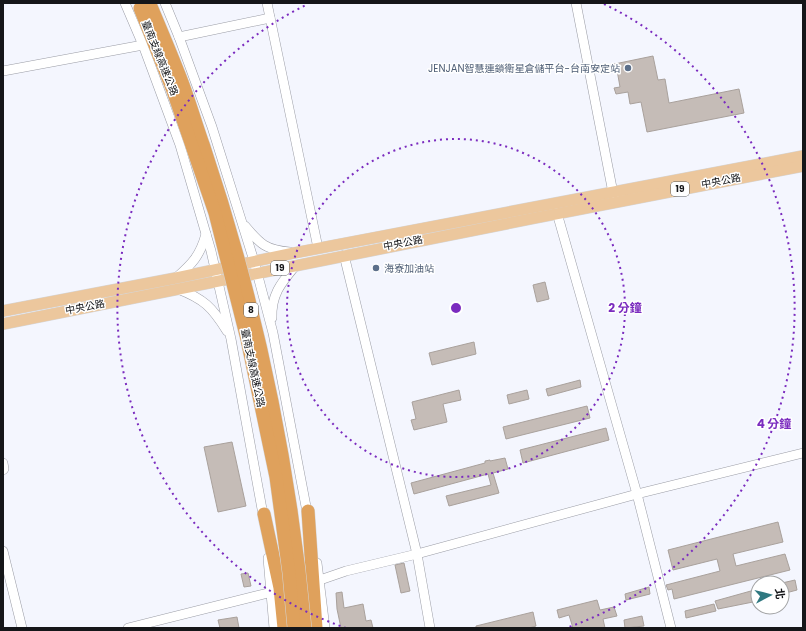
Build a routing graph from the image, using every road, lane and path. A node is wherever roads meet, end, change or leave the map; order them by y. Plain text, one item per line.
1 (125, 3) edge
2 (165, 3) edge
3 (267, 3) edge
4 (576, 3) edge
5 (144, 4) edge
6 (270, 18) junction
7 (179, 37) junction
8 (142, 45) junction
9 (3, 71) edge
10 (803, 156) edge
11 (803, 166) edge
12 (614, 197) junction
13 (557, 213) junction
14 (241, 221) junction
15 (206, 233) junction
16 (318, 248) junction
17 (294, 253) junction
18 (344, 255) junction
19 (254, 260) junction
20 (296, 265) junction
21 (216, 269) junction
22 (258, 274) junction
23 (218, 282) junction
24 (177, 284) junction
25 (3, 311) edge
26 (3, 324) edge
27 (273, 333) junction
28 (231, 339) junction
29 (803, 453) edge
30 (3, 463) edge
31 (3, 470) edge
32 (637, 494) junction
33 (308, 511) junction
34 (264, 514) junction
35 (3, 551) edge
36 (417, 554) junction
37 (320, 580) junction
38 (272, 592) junction
39 (22, 628) edge
40 (128, 628) edge
41 (274, 628) edge
42 (284, 628) edge
43 (294, 628) edge
44 (305, 628) edge
45 (316, 628) edge
46 (325, 628) edge
47 (430, 628) edge
48 (671, 628) edge

1 - 8 street
2 - 7 street
3 - 6 street
4 - 12 street
5 - 43 highway, 臺南支線高速公路 / 8, bridge
5 - 44 highway, 臺南支線高速公路 / 8, bridge
6 - 7 street
6 - 16 street
7 - 14 street
8 - 9 street
8 - 15 street
10 - 12 main road, 中央公路 / 19
11 - 12 main road, 中央公路 / 19
12 - 13 main road, 中央公路 / 19
12 - 16 main road, 中央公路 / 19
13 - 18 main road, 中央公路 / 19
13 - 32 street
14 - 17 street
14 - 19 street
15 - 21 street
15 - 24 street
16 - 17 main road, 中央公路 / 19
17 - 19 main road, 中央公路 / 19
18 - 20 main road, 中央公路 / 19
18 - 36 street
19 - 21 main road, 中央公路 / 19
19 - 22 street
20 - 22 main road, 中央公路 / 19
20 - 27 street
21 - 23 street
21 - 24 main road, 中央公路 / 19
22 - 23 main road, 中央公路 / 19
22 - 27 street
23 - 24 main road, 中央公路 / 19
23 - 28 street
24 - 25 main road, 中央公路 / 19
24 - 26 main road, 中央公路 / 19
24 - 28 street
27 - 33 street
28 - 34 street
29 - 32 street
30 - 31 street
32 - 36 street
32 - 48 street
33 - 37 street
33 - 45 highway
34 - 38 street
34 - 42 highway
35 - 39 street
36 - 37 street
36 - 47 street
37 - 46 street
38 - 40 street
38 - 41 street

